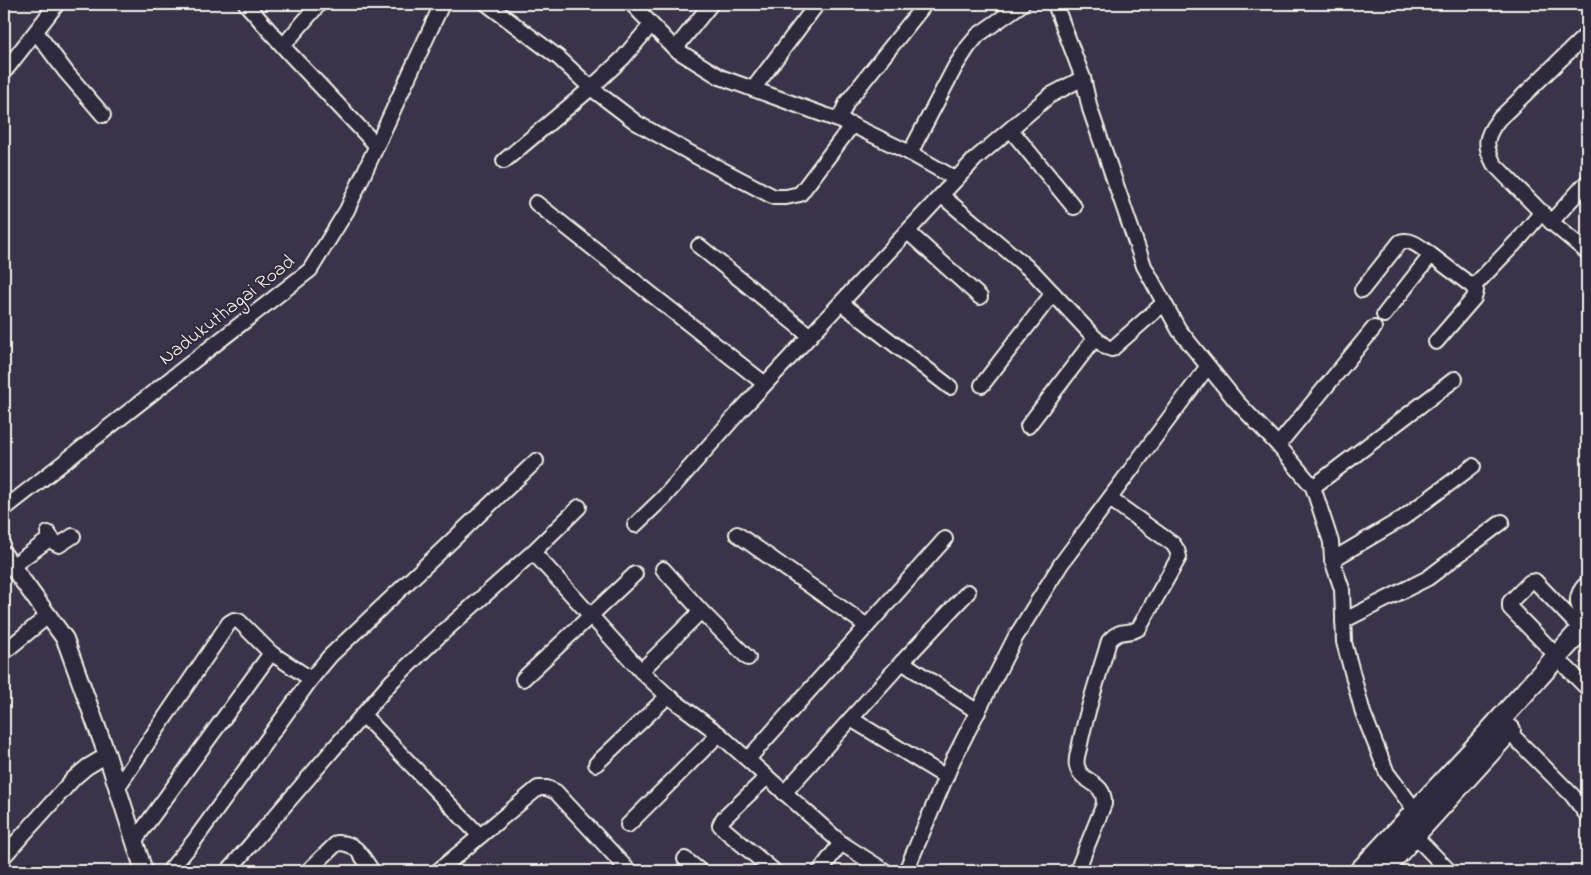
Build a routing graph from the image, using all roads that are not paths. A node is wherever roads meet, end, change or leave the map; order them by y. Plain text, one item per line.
1 (57, 4) edge
2 (246, 4) edge
3 (320, 4) edge
4 (442, 4) edge
5 (487, 4) edge
6 (632, 4) edge
7 (711, 4) edge
8 (817, 4) edge
9 (925, 4) edge
10 (1022, 4) edge
11 (1056, 4) edge
12 (651, 25) junction
13 (36, 32) junction
14 (1587, 34) edge
15 (283, 46) junction
16 (675, 49) junction
17 (4, 72) edge
18 (1083, 78) junction
19 (590, 88) junction
20 (753, 89) junction
21 (103, 116) dead end
22 (839, 120) junction
23 (852, 125) junction
24 (1011, 130) junction
25 (376, 144) junction
26 (910, 153) junction
27 (504, 160) dead end
28 (956, 179) junction
29 (1587, 182) edge
30 (942, 196) junction
31 (536, 203) dead end
32 (1074, 207) dead end
33 (1546, 217) junction
34 (908, 232) junction
35 (699, 246) dead end
36 (1587, 252) edge
37 (1431, 255) junction
38 (1473, 287) junction
39 (1362, 290) dead end
40 (1053, 293) junction
41 (980, 297) dead end
42 (841, 303) junction
43 (1164, 303) junction
44 (1384, 315) dead end
45 (1374, 328) dead end
46 (810, 336) junction
47 (1095, 338) junction
48 (1436, 342) dead end
49 (1208, 366) junction
50 (1455, 379) dead end
51 (765, 384) junction
52 (982, 385) dead end
53 (950, 387) dead end
54 (1028, 426) dead end
55 (1278, 446) junction
56 (536, 461) dead end
57 (1472, 466) dead end
58 (1312, 487) junction
59 (1110, 499) junction
60 (579, 507) dead end
61 (4, 508) edge
62 (1502, 522) dead end
63 (635, 525) dead end
64 (737, 534) dead end
65 (73, 536) dead end
66 (946, 539) dead end
67 (533, 552) junction
68 (8, 560) edge
69 (1332, 560) junction
70 (664, 569) dead end
71 (634, 574) dead end
72 (1587, 583) edge
73 (968, 592) dead end
74 (701, 611) junction
75 (49, 615) junction
76 (590, 617) junction
77 (1343, 621) junction
78 (867, 626) junction
79 (1586, 629) edge
80 (4, 652) edge
81 (271, 653) junction
82 (748, 658) dead end
83 (1562, 661) junction
84 (902, 662) junction
85 (641, 671) junction
86 (311, 679) junction
87 (523, 679) dead end
88 (1587, 688) edge
89 (668, 696) junction
90 (978, 712) junction
91 (363, 715) junction
92 (851, 719) junction
93 (1508, 731) junction
94 (719, 734) junction
95 (107, 755) junction
96 (748, 759) junction
97 (596, 764) dead end
98 (766, 777) junction
99 (946, 777) junction
100 (117, 788) junction
101 (784, 793) junction
102 (1587, 815) edge
103 (1419, 824) junction
104 (628, 825) dead end
105 (480, 836) junction
106 (135, 840) junction
107 (841, 843) junction
108 (4, 856) edge
109 (685, 859) dead end
110 (144, 871) edge
111 (169, 871) edge
112 (228, 871) edge
113 (308, 871) edge
114 (372, 871) edge
115 (438, 871) edge
116 (629, 871) edge
117 (700, 871) edge
118 (774, 871) edge
119 (820, 871) edge
120 (885, 871) edge
121 (906, 871) edge
122 (1077, 871) edge
123 (1360, 871) edge
124 (1382, 871) edge
125 (1448, 871) edge

1 - 13 street
2 - 15 street
3 - 15 street
4 - 25 street, Nadukuthagai Road
5 - 19 street
6 - 12 street
7 - 16 street
8 - 20 street
9 - 22 street
10 - 26 street
11 - 18 street
12 - 16 street
12 - 19 street
13 - 17 street
13 - 21 street
14 - 33 street
15 - 25 street
16 - 20 street
18 - 24 street
18 - 43 street
19 - 23 street
19 - 27 street
20 - 22 street
22 - 23 street
23 - 26 street
24 - 28 street
24 - 32 street
25 - 61 street, Nadukuthagai Road
26 - 28 street
28 - 30 street
29 - 33 street
30 - 34 street
30 - 40 street
31 - 51 street
33 - 36 street
33 - 38 street
34 - 41 street
34 - 42 street
35 - 46 street
37 - 38 street
37 - 39 street
37 - 44 street
38 - 48 street
40 - 47 street
40 - 52 street
42 - 46 street
42 - 53 street
43 - 47 street
43 - 49 street
45 - 55 street
46 - 51 street
47 - 54 street
49 - 55 street
49 - 59 street
50 - 58 street
51 - 63 street
55 - 58 street
56 - 86 street
57 - 69 street
58 - 69 street
59 - 90 street
59 - 122 street
60 - 67 street
62 - 77 street
64 - 78 street
65 - 68 street
66 - 78 street
67 - 76 street
67 - 91 street
68 - 75 main road
69 - 77 street
70 - 74 street
71 - 76 street
72 - 79 street
73 - 84 street
74 - 82 street
74 - 85 street
75 - 80 street
75 - 95 main road
76 - 85 street
76 - 87 street
77 - 103 street
78 - 96 street
79 - 83 highway
79 - 83 street
81 - 86 street
81 - 100 street
81 - 106 street
83 - 88 street
83 - 93 highway
83 - 103 highway
84 - 90 street
84 - 92 street
85 - 89 street
86 - 111 street
89 - 94 street
89 - 97 street
90 - 99 street
91 - 105 street
91 - 112 street
92 - 99 street
92 - 101 street
93 - 102 street
93 - 103 highway
94 - 96 street
94 - 104 street
95 - 100 main road
95 - 108 street
96 - 98 street
98 - 101 street
98 - 118 street
99 - 121 street
100 - 106 main road
101 - 107 street
103 - 123 highway
103 - 124 highway
103 - 125 street
105 - 115 street
105 - 116 street
106 - 110 main road
107 - 119 street
107 - 120 street
109 - 117 street
113 - 114 street

